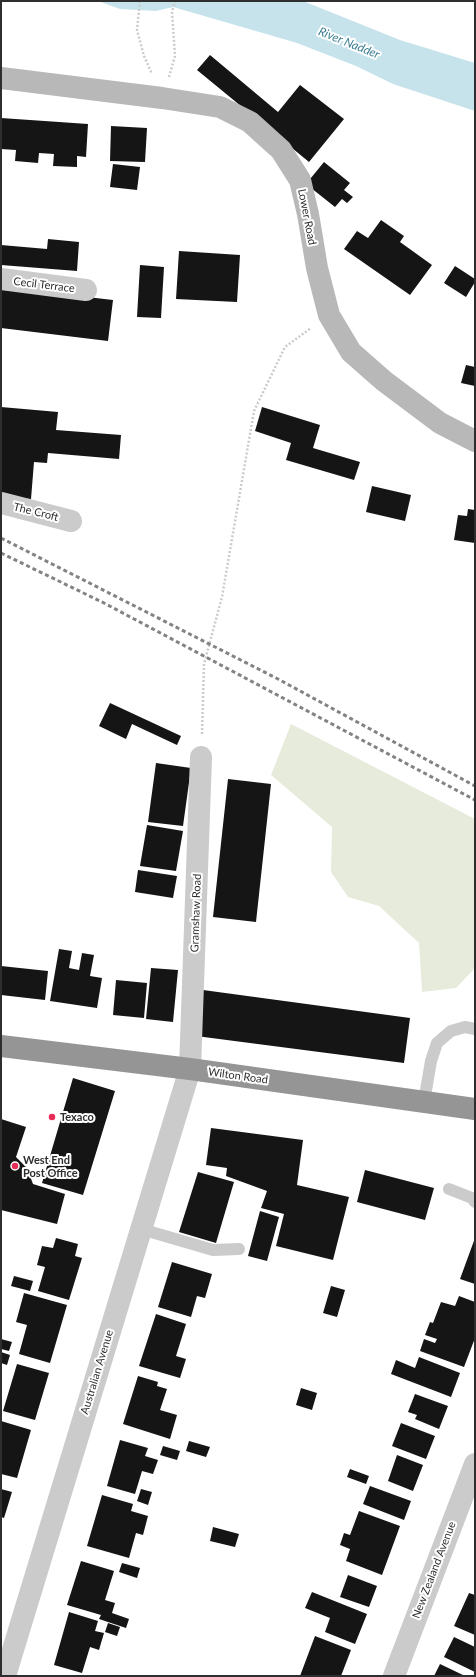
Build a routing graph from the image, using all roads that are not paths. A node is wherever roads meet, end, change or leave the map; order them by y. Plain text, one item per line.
1 (1, 78) edge
2 (1, 279) edge
3 (86, 290) dead end
4 (475, 441) edge
5 (1, 503) edge
6 (71, 521) dead end
7 (201, 757) road end
8 (475, 1029) edge
9 (1, 1046) edge
10 (190, 1069) junction
11 (424, 1102) junction
12 (475, 1109) edge
13 (449, 1189) dead end
14 (475, 1202) edge
15 (140, 1229) junction
16 (239, 1249) dead end
17 (475, 1464) edge
18 (5, 1676) edge
19 (394, 1676) edge

1 - 4 street, Lower Road
2 - 3 street, Cecil Terrace
5 - 6 street, The Croft
7 - 10 street, Gramshaw Road
8 - 11 lane
9 - 10 highway, Wilton Road
10 - 11 highway, Wilton Road
10 - 15 street, Australian Avenue
11 - 12 highway, Wilton Road
13 - 14 lane
15 - 16 lane
15 - 18 street, Australian Avenue
17 - 19 street, New Zealand Avenue

